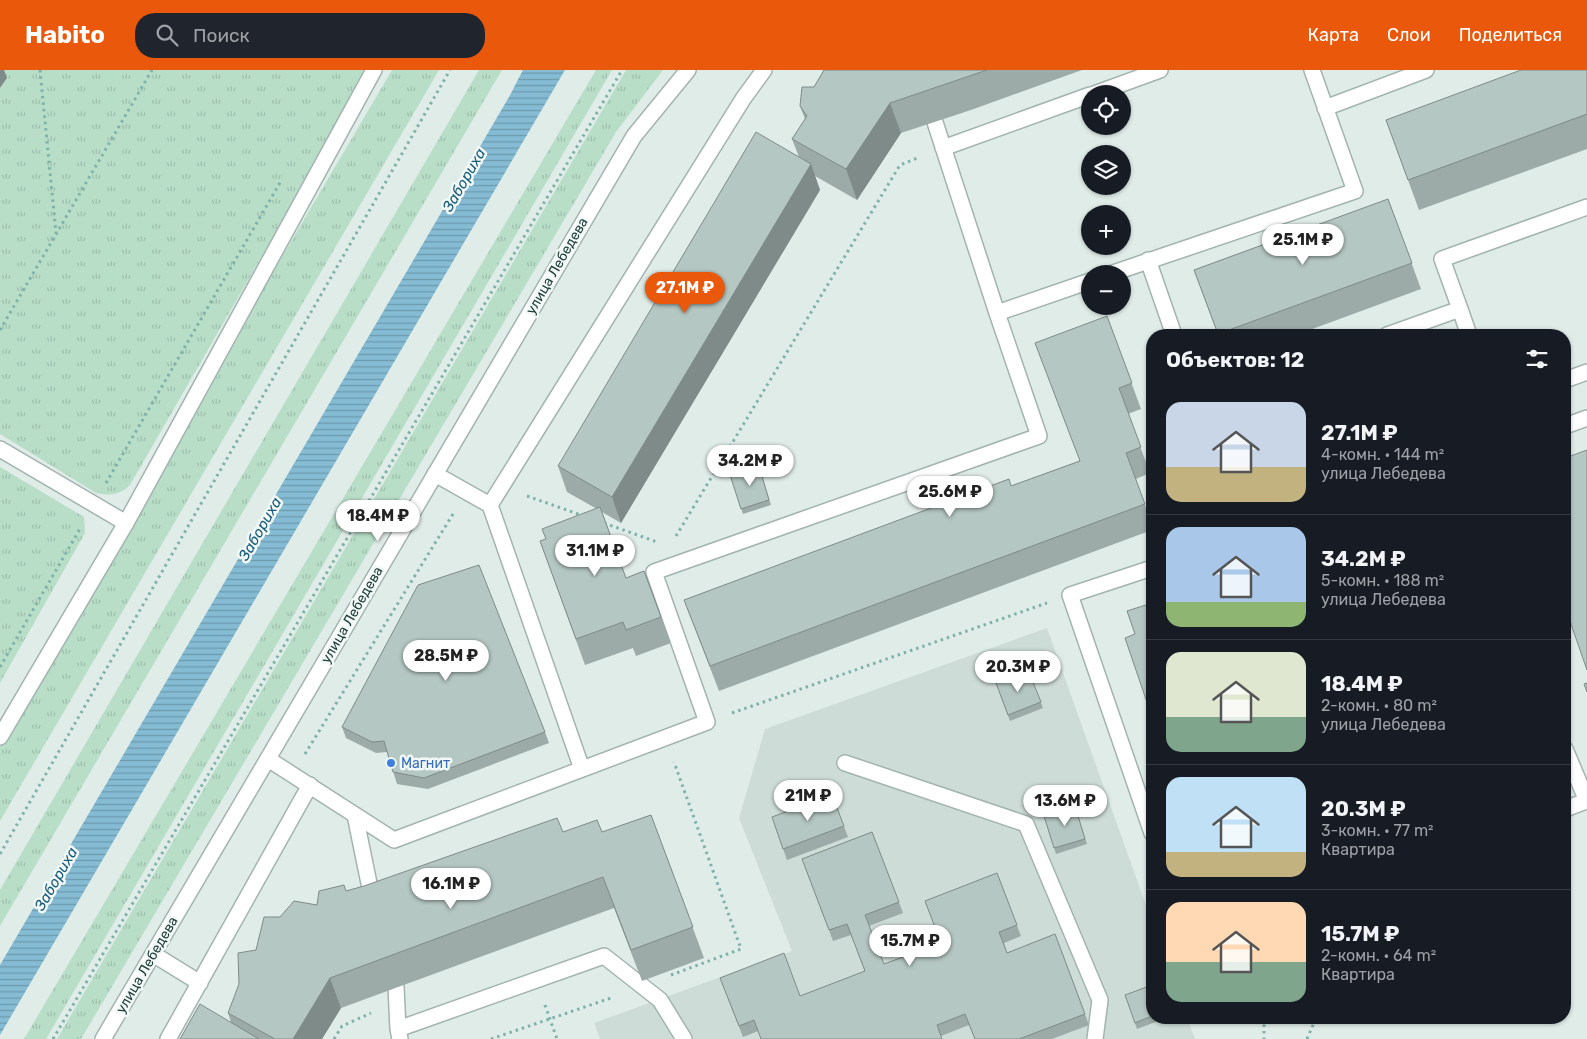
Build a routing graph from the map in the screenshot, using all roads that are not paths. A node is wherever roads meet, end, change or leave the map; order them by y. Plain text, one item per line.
1 (374, 70) edge
2 (688, 70) edge
3 (764, 70) edge
4 (918, 70) edge
5 (1160, 70) edge
6 (1312, 70) edge
7 (1426, 70) edge
8 (1119, 85) edge
9 (1081, 98) edge
10 (1325, 108) junction
11 (943, 148) junction
12 (1587, 207) edge
13 (1148, 260) junction
14 (1131, 266) edge
15 (1081, 284) edge
16 (1460, 309) junction
17 (997, 314) junction
18 (1172, 329) edge
19 (1404, 329) edge
20 (1467, 329) edge
21 (1587, 372) edge
22 (1571, 378) edge
23 (1587, 418) edge
24 (1571, 424) edge
25 (0, 449) edge
26 (435, 474) junction
27 (490, 505) junction
28 (126, 523) junction
29 (1146, 570) edge
30 (0, 737) edge
31 (268, 759) junction
32 (844, 763) dead end
33 (1571, 763) edge
34 (582, 769) junction
35 (310, 785) junction
36 (1587, 801) edge
37 (1571, 807) edge
38 (355, 815) junction
39 (1146, 817) edge
40 (375, 916) edge
41 (386, 952) edge
42 (153, 954) junction
43 (200, 983) junction
44 (399, 1034) edge
45 (103, 1039) edge
46 (168, 1039) edge
47 (684, 1039) edge
48 (1095, 1039) edge

1 - 28 street
2 - 26 street, улица Лебедева
3 - 27 street
4 - 11 street
5 - 8 street
6 - 10 street
7 - 10 street
9 - 11 street
10 - 13 street
11 - 17 street
12 - 16 street
13 - 14 street
13 - 18 street
15 - 17 street
16 - 19 street
16 - 20 street
17 - 34 street
21 - 22 street
23 - 24 street
25 - 28 street
26 - 27 street
26 - 31 street, улица Лебедева
27 - 34 street
28 - 30 street
29 - 39 street
31 - 35 street
31 - 42 street, улица Лебедева
32 - 48 street
33 - 36 street
34 - 38 street
35 - 38 street
35 - 43 street
36 - 37 street
38 - 40 street
41 - 44 street
42 - 43 street
42 - 45 street, улица Лебедева
43 - 46 street
44 - 47 street

